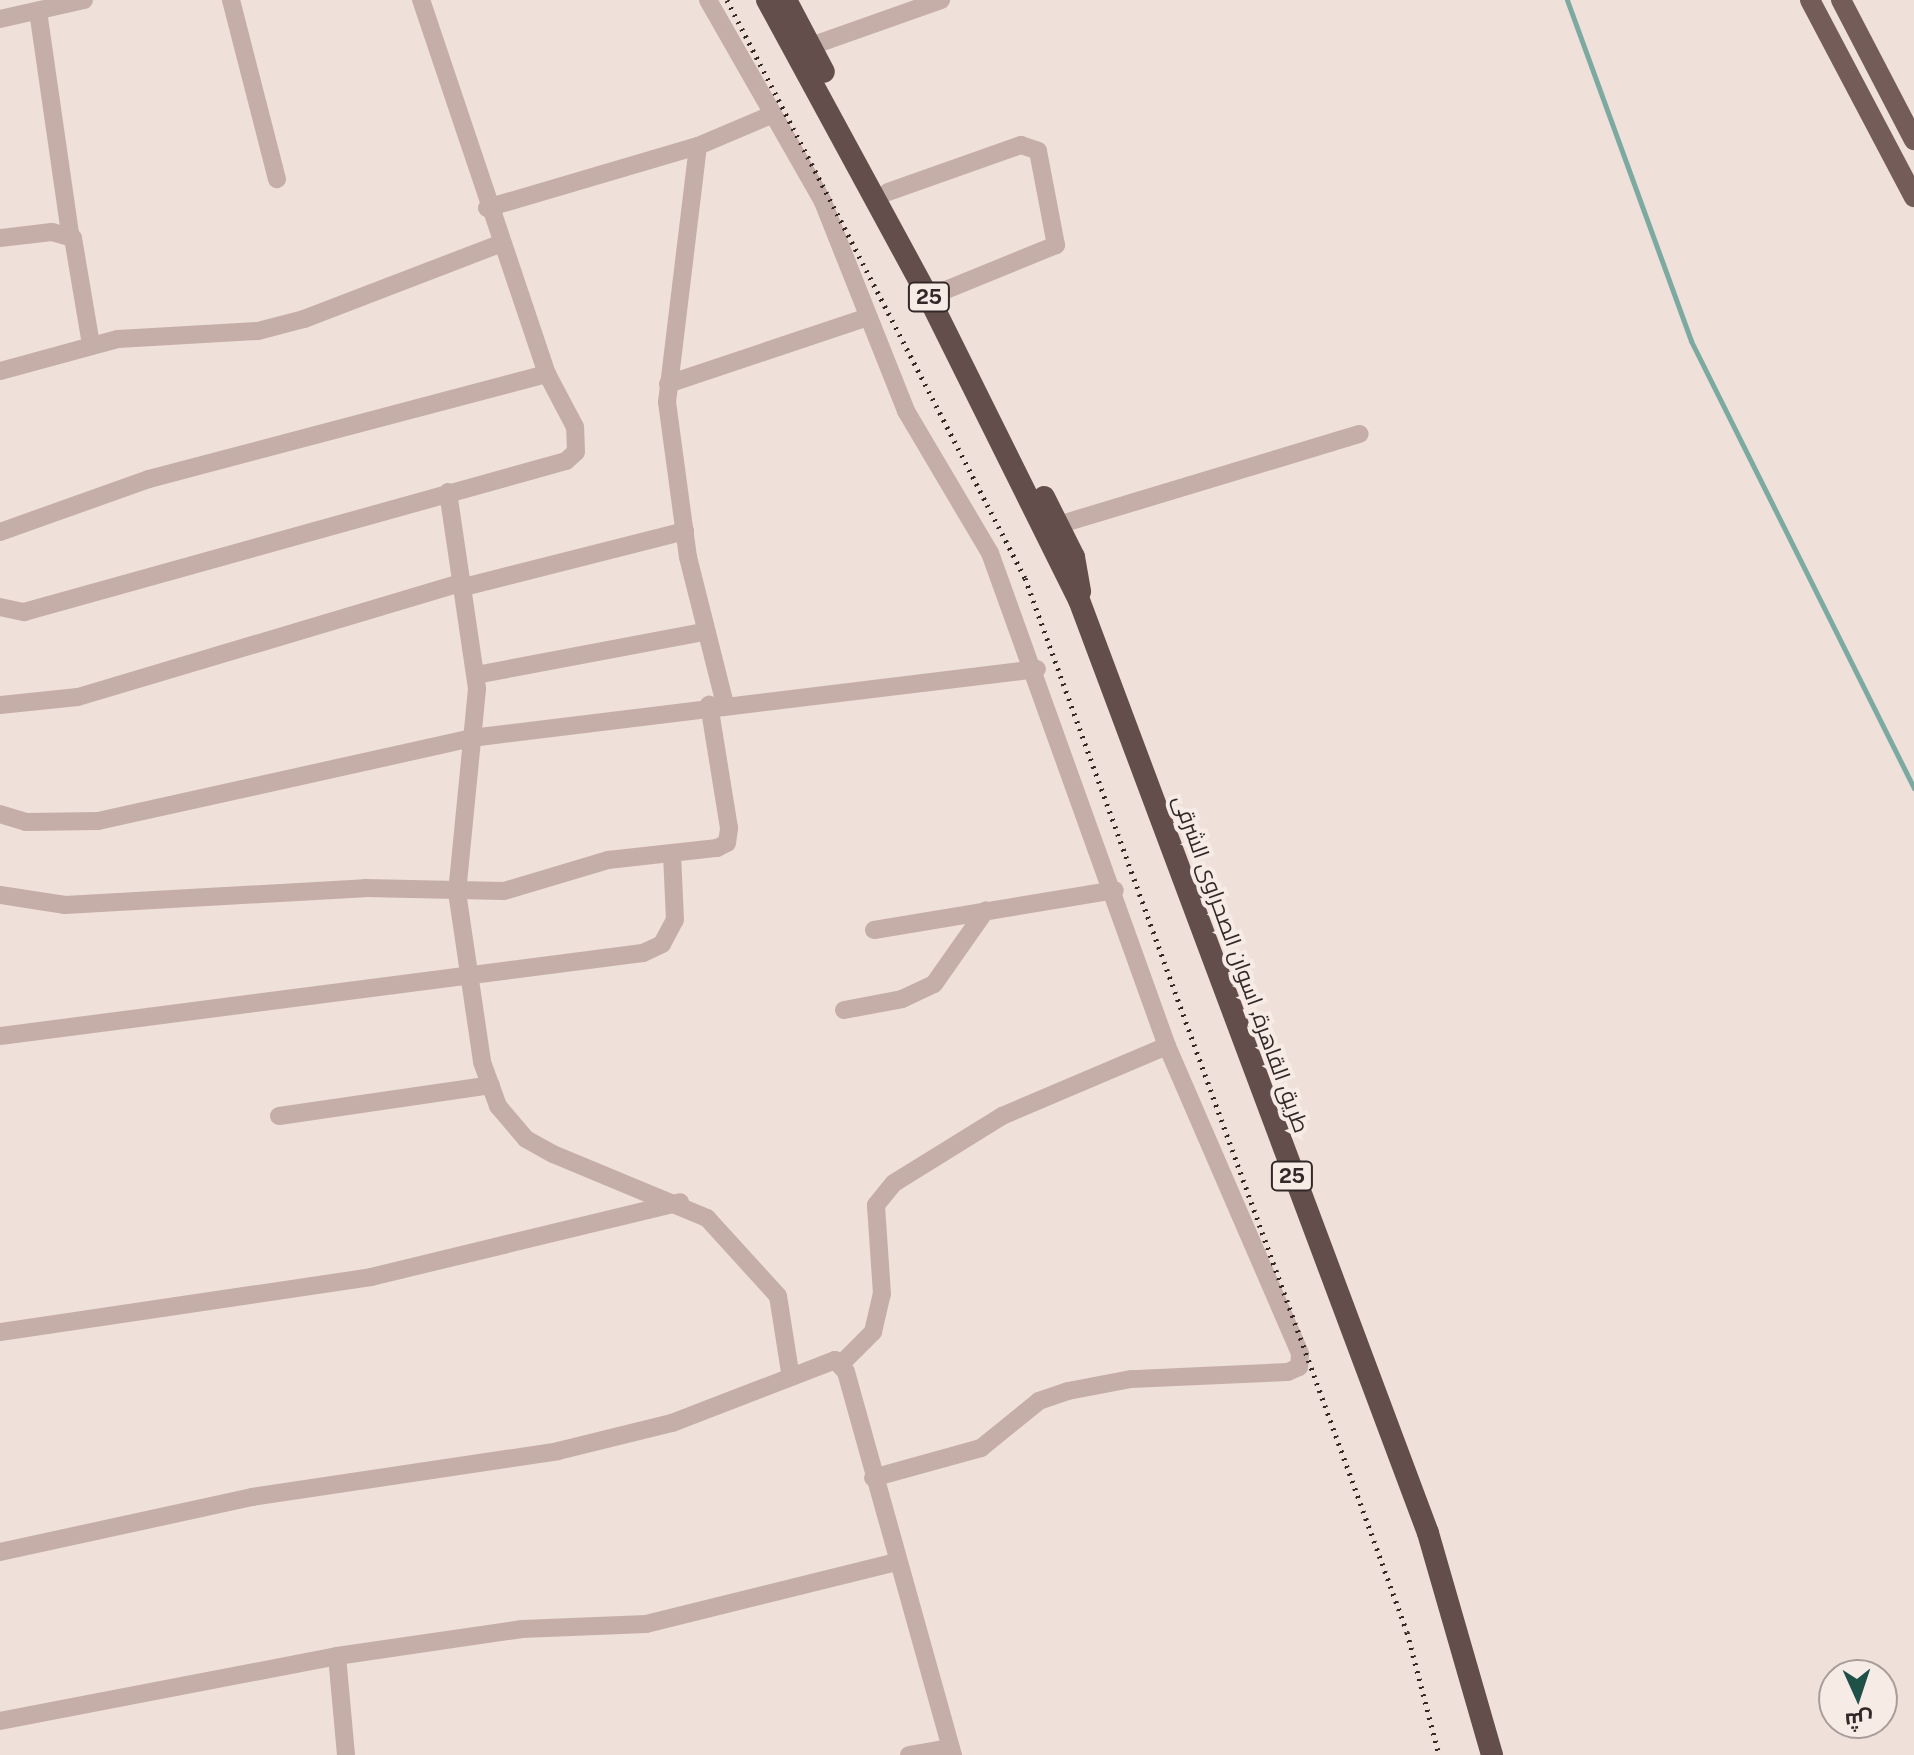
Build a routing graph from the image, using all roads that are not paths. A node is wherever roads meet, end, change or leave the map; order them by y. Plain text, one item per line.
1 (84, 0) edge
2 (231, 0) edge
3 (421, 0) edge
4 (708, 0) edge
5 (767, 0) edge
6 (786, 0) edge
7 (941, 0) edge
8 (1810, 0) edge
9 (1841, 0) edge
10 (38, 11) junction
11 (0, 19) edge
12 (811, 46) junction
13 (771, 115) junction
14 (1914, 140) edge
15 (698, 146) junction
16 (277, 179) dead end
17 (888, 192) junction
18 (1914, 197) edge
19 (487, 208) junction
20 (70, 234) junction
21 (0, 238) edge
22 (499, 244) junction
23 (943, 291) junction
24 (868, 317) junction
25 (91, 344) junction
26 (0, 371) edge
27 (547, 374) junction
28 (668, 384) junction
29 (1360, 434) dead end
30 (448, 492) junction
31 (1058, 525) junction
32 (685, 531) junction
33 (0, 532) edge
34 (464, 584) junction
35 (1079, 600) junction
36 (0, 607) edge
37 (704, 632) junction
38 (1037, 669) junction
39 (476, 675) junction
40 (717, 704) junction
41 (0, 705) edge
42 (471, 738) junction
43 (0, 814) edge
44 (672, 853) junction
45 (1115, 890) junction
46 (457, 892) junction
47 (0, 895) edge
48 (986, 910) junction
49 (874, 930) dead end
50 (470, 980) junction
51 (844, 1010) dead end
52 (0, 1036) edge
53 (1167, 1046) junction
54 (491, 1085) junction
55 (279, 1116) dead end
56 (680, 1202) junction
57 (0, 1332) edge
58 (842, 1363) junction
59 (790, 1372) junction
60 (873, 1478) junction
61 (0, 1552) edge
62 (897, 1562) junction
63 (337, 1656) junction
64 (0, 1721) edge
65 (952, 1752) edge
66 (346, 1755) edge
67 (909, 1755) edge
68 (1492, 1755) edge

1 - 10 street
2 - 16 street
3 - 19 street
4 - 13 street
5 - 35 highway, طريق القاهرة, اسوان الصحراوى الشرقى / 25
6 - 12 highway, طريق القاهرة, اسوان الصحراوى الشرقى / 25
7 - 12 street
8 - 18 main road
9 - 14 main road
10 - 11 street
10 - 20 street
12 - 17 highway, طريق القاهرة, اسوان الصحراوى الشرقى / 25
13 - 15 street
13 - 24 street
15 - 19 street
15 - 28 street
17 - 23 highway, طريق القاهرة, اسوان الصحراوى الشرقى / 25
17 - 23 street
19 - 22 street
20 - 21 street
20 - 25 street
22 - 25 street
22 - 27 street
23 - 31 highway, طريق القاهرة, اسوان الصحراوى الشرقى / 25
24 - 28 street
24 - 38 street
25 - 26 street
27 - 30 street
27 - 33 street
28 - 32 street
29 - 31 street
30 - 34 street
30 - 36 street
31 - 35 highway, طريق القاهرة, اسوان الصحراوى الشرقى / 25
32 - 34 street
32 - 37 street
34 - 39 street
34 - 41 street
35 - 68 highway, طريق القاهرة, اسوان الصحراوى الشرقى / 25
37 - 39 street
37 - 40 street
38 - 40 street
38 - 45 street
39 - 42 street
40 - 42 street
40 - 44 street
42 - 43 street
42 - 46 street
44 - 46 street
44 - 50 street
45 - 48 street
45 - 53 street
46 - 47 street
46 - 50 street
48 - 49 street
48 - 51 street
50 - 52 street
50 - 54 street
53 - 58 street
53 - 60 street
54 - 55 street
54 - 56 street
56 - 57 street
56 - 59 street
58 - 59 street
58 - 60 street
59 - 61 street
60 - 62 street
62 - 63 street
62 - 65 street
63 - 64 street
63 - 66 street
65 - 67 street

